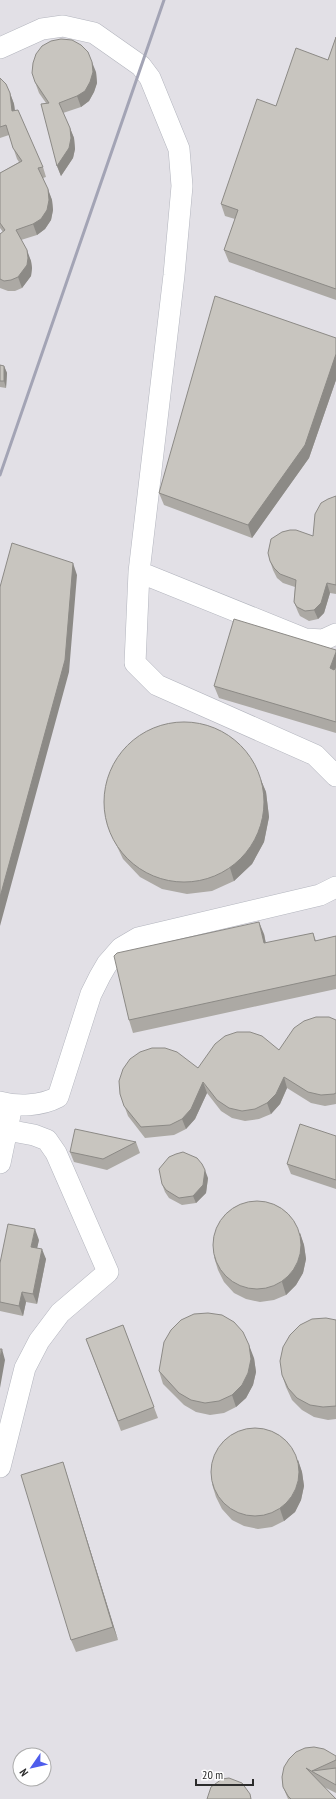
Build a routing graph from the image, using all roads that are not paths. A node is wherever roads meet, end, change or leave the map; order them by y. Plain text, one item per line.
1 (0, 48) edge
2 (139, 572) junction
3 (336, 634) edge
4 (336, 776) edge
5 (336, 888) edge
6 (6, 1104) edge
7 (7, 1130) junction
8 (0, 1163) edge
9 (0, 1467) edge

1 - 2 lane
2 - 3 lane
2 - 4 lane
5 - 6 lane
6 - 7 lane
7 - 8 lane
7 - 9 lane

